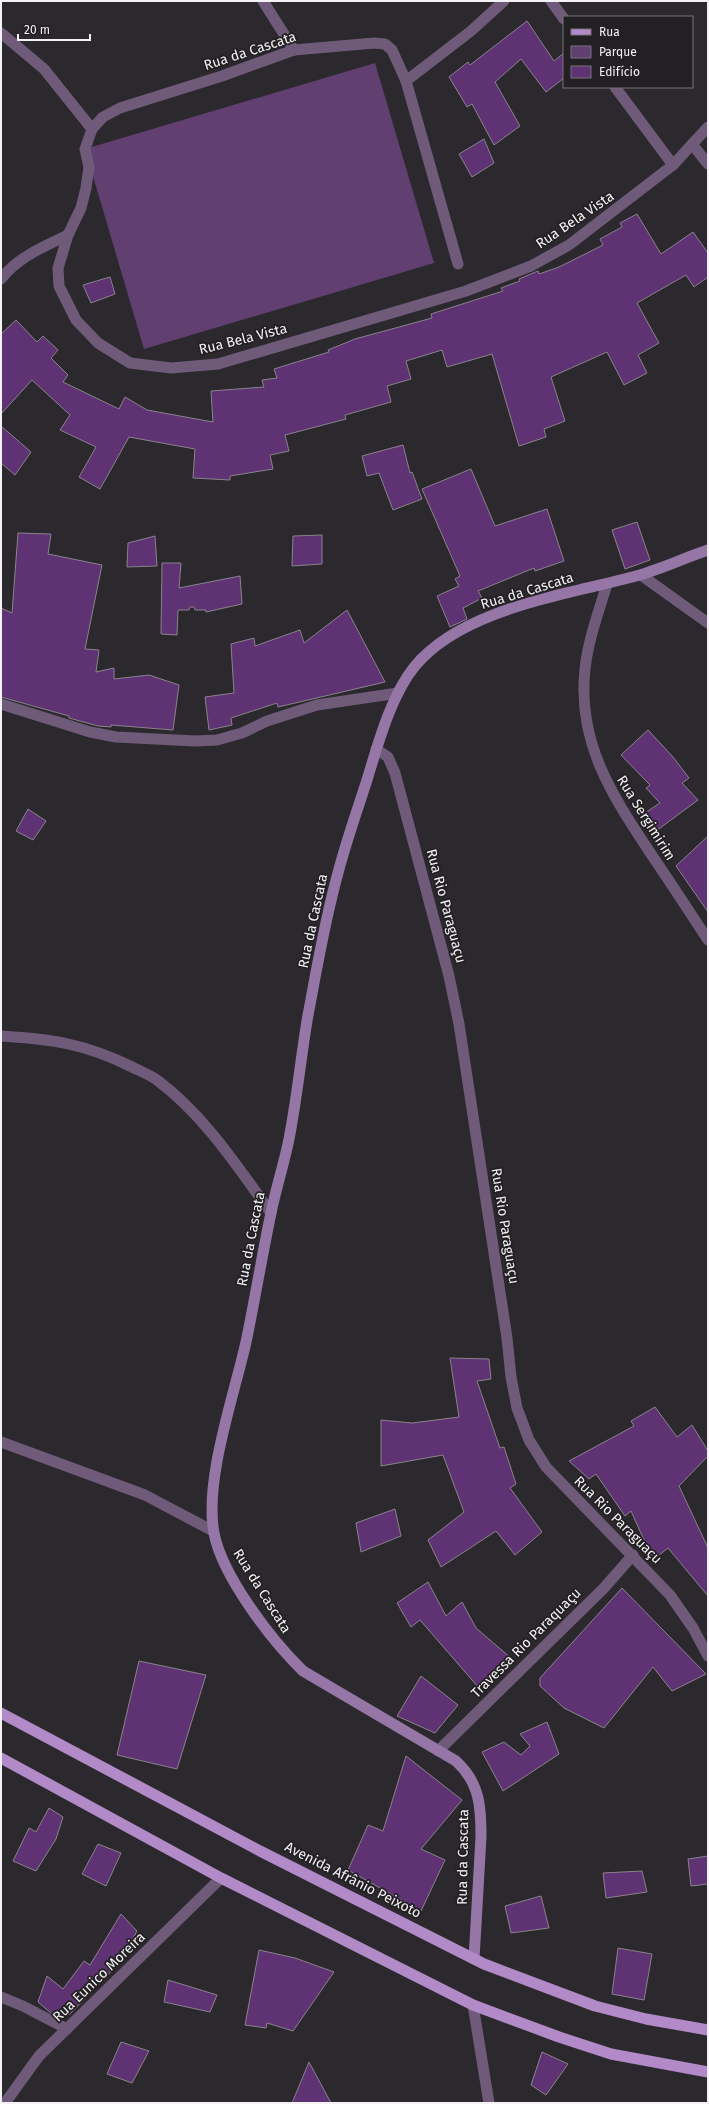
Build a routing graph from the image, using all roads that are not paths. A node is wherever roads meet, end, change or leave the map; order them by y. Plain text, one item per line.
1 (262, 1) edge
2 (504, 1) edge
3 (551, 1) edge
4 (563, 18) edge
5 (1, 33) edge
6 (294, 50) junction
7 (406, 81) junction
8 (616, 88) edge
9 (708, 127) edge
10 (92, 129) junction
11 (692, 144) junction
12 (708, 164) edge
13 (673, 165) junction
14 (68, 235) junction
15 (458, 264) dead end
16 (1, 279) edge
17 (708, 550) edge
18 (641, 575) junction
19 (607, 584) junction
20 (708, 624) edge
21 (398, 693) junction
22 (1, 704) edge
23 (376, 749) junction
24 (708, 940) edge
25 (1, 1036) edge
26 (271, 1213) junction
27 (1, 1442) edge
28 (213, 1531) junction
29 (633, 1555) junction
30 (708, 1656) edge
31 (1, 1713) edge
32 (438, 1751) junction
33 (1, 1758) edge
34 (221, 1878) junction
35 (474, 1959) junction
36 (1, 1997) edge
37 (473, 2005) junction
38 (67, 2028) junction
39 (708, 2030) edge
40 (708, 2072) edge
41 (5, 2103) edge
42 (489, 2103) edge

1 - 6 street
2 - 7 street
3 - 4 street
5 - 10 street
6 - 7 street, Rua da Cascata
6 - 10 street, Rua da Cascata
7 - 15 street, Rua da Cascata
8 - 13 street
9 - 11 street, Rua Bela Vista
10 - 14 street, Rua Bela Vista
11 - 12 street
11 - 13 street, Rua Bela Vista
13 - 14 street, Rua Bela Vista
14 - 16 street
17 - 18 main road, Rua da Cascata
18 - 19 main road, Rua da Cascata
18 - 20 street
19 - 21 main road, Rua da Cascata
19 - 24 street, Rua Sergimirim
21 - 22 street
21 - 23 main road, Rua da Cascata
23 - 26 main road, Rua da Cascata
23 - 29 street, Rua Rio Paraguaçu
25 - 26 street
26 - 28 main road, Rua da Cascata
27 - 28 street
28 - 32 main road, Rua da Cascata
29 - 30 street, Rua Rio Paraguaçu
29 - 32 street, Travessa Rio Paraquaçu
31 - 35 main road, Avenida Afrânio Peixoto
32 - 35 main road, Rua da Cascata
33 - 34 main road
34 - 37 main road
34 - 38 street, Rua Eunico Moreira
35 - 39 main road, Avenida Afrânio Peixoto
36 - 38 street
37 - 40 main road
37 - 42 street
38 - 41 street, Rua Eunico Moreira

